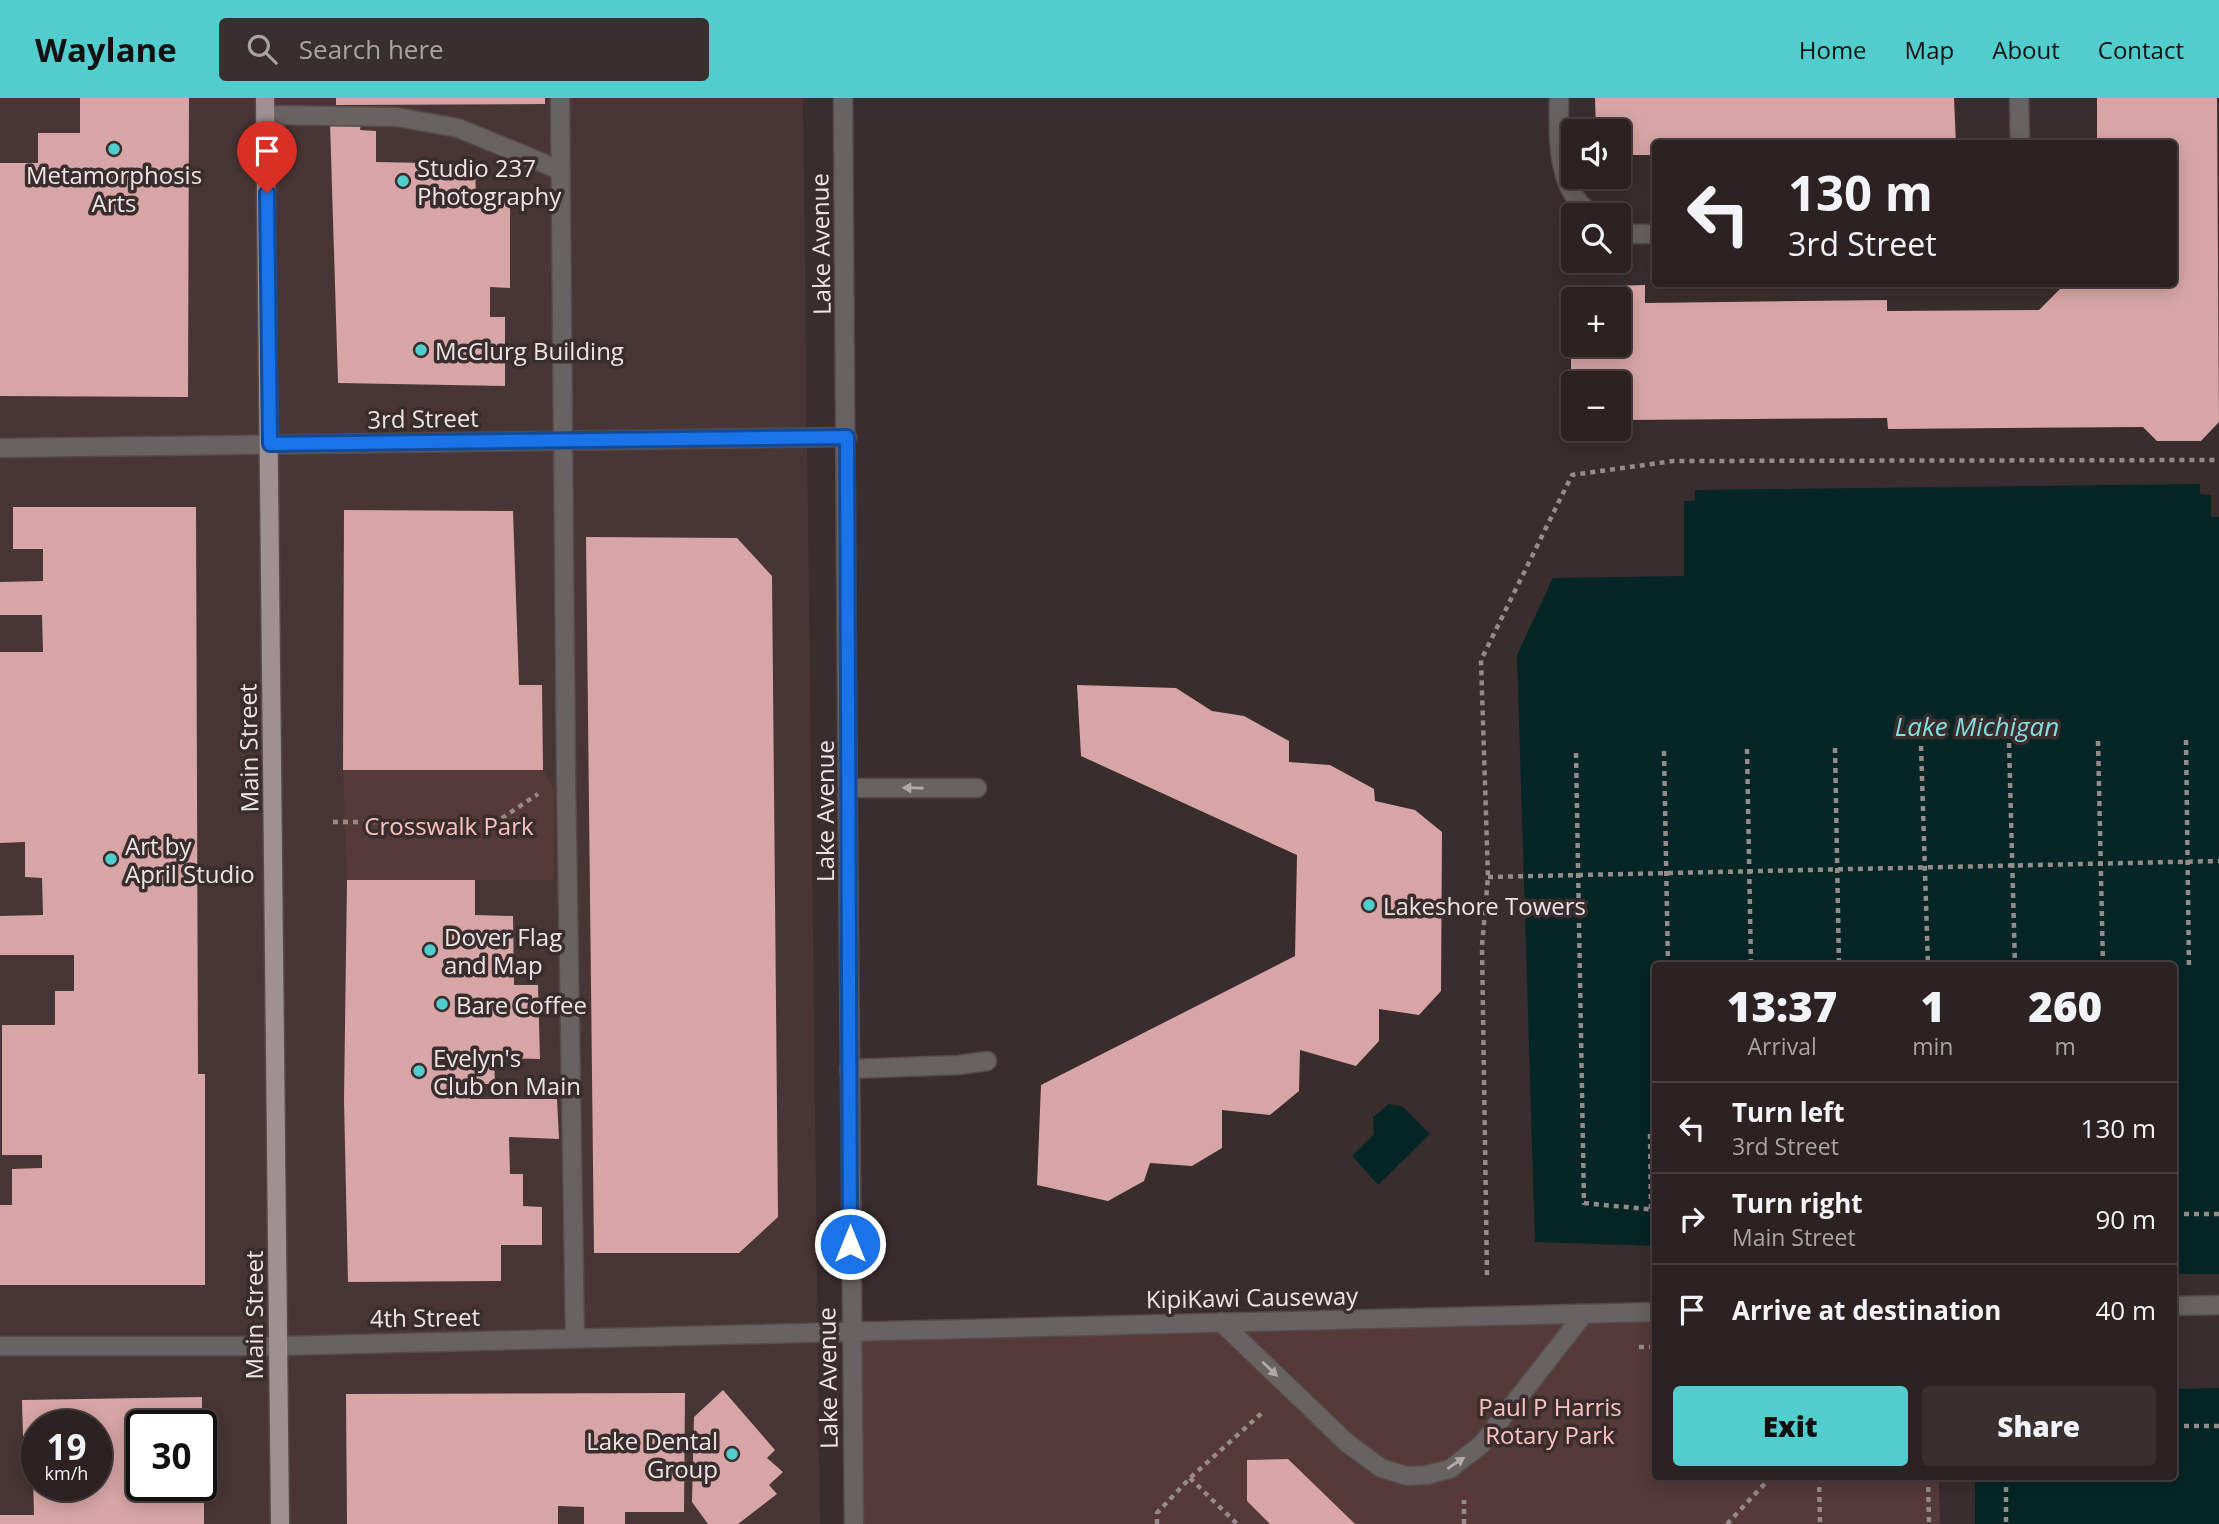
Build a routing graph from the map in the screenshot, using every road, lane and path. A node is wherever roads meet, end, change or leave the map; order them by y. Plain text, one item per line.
1 (560, 98) edge
2 (843, 98) edge
3 (1559, 98) edge
4 (2019, 98) edge
5 (266, 107) edge
6 (2020, 140) edge
7 (561, 170) junction
8 (1581, 203) edge
9 (1631, 234) edge
10 (1652, 234) edge
11 (847, 437) junction
12 (564, 441) junction
13 (270, 444) junction
14 (0, 447) edge
15 (2219, 460) edge
16 (2186, 740) dead end
17 (2098, 741) dead end
18 (2009, 743) dead end
19 (1922, 746) dead end
20 (1835, 748) dead end
21 (1747, 749) dead end
22 (1664, 751) dead end
23 (1576, 753) dead end
24 (566, 777) junction
25 (848, 788) junction
26 (977, 788) dead end
27 (334, 822) dead end
28 (2219, 861) edge
29 (2188, 862) junction
30 (2101, 864) junction
31 (2013, 866) junction
32 (1925, 868) junction
33 (1837, 871) junction
34 (1749, 873) junction
35 (1666, 875) junction
36 (1488, 877) junction
37 (1578, 877) junction
38 (1668, 962) edge
39 (1751, 962) edge
40 (1839, 962) edge
41 (1928, 962) edge
42 (2015, 962) edge
43 (2103, 962) edge
44 (2189, 970) dead end
45 (987, 1061) dead end
46 (849, 1069) junction
47 (1650, 1134) dead end
48 (1652, 1185) edge
49 (1652, 1210) edge
50 (2177, 1214) edge
51 (2219, 1214) edge
52 (1488, 1275) dead end
53 (2219, 1305) edge
54 (2177, 1306) edge
55 (1652, 1311) edge
56 (1584, 1314) junction
57 (1221, 1322) junction
58 (850, 1330) junction
59 (575, 1338) junction
60 (0, 1346) edge
61 (278, 1346) junction
62 (1639, 1347) dead end
63 (1652, 1348) edge
64 (1264, 1411) dead end
65 (2177, 1426) edge
66 (2219, 1426) edge
67 (1190, 1478) junction
68 (1768, 1480) edge
69 (1819, 1480) edge
70 (1928, 1480) edge
71 (2006, 1480) edge
72 (1464, 1500) dead end
73 (280, 1524) edge
74 (853, 1524) edge
75 (1157, 1524) edge
76 (1237, 1524) edge
77 (1464, 1524) edge
78 (1727, 1524) edge
79 (1820, 1524) edge
80 (1929, 1524) edge
81 (2006, 1524) edge

1 - 7 street
2 - 11 street, Lake Avenue
3 - 8 street
4 - 6 street
5 - 7 street
5 - 13 main road, Main Street
7 - 12 street
9 - 10 street
11 - 12 street, 3rd Street
11 - 25 street, Lake Avenue
12 - 13 street, 3rd Street
12 - 24 street
13 - 14 street, 3rd Street
13 - 61 main road, Main Street
15 - 36 path
16 - 29 path
17 - 30 path
18 - 31 path
19 - 32 path
20 - 33 path
21 - 34 path
22 - 35 path
23 - 37 path
24 - 27 path
24 - 59 street
26 -> 25 street
25 - 46 street, Lake Avenue
28 - 29 path
29 - 30 path
29 - 44 path
30 - 31 path
30 - 43 path
31 - 32 path
31 - 42 path
32 - 33 path
32 - 41 path
33 - 34 path
33 - 40 path
34 - 35 path
34 - 39 path
35 - 37 path
35 - 38 path
36 - 37 path
36 - 52 path
37 - 49 path
45 - 46 street
46 - 58 street, Lake Avenue
47 - 48 path
50 - 51 path
53 - 54 street
55 - 56 street, KipiKawi Causeway
56 - 57 street, KipiKawi Causeway
57 -> 56 street
57 - 58 street, KipiKawi Causeway
58 - 59 street, 4th Street
58 - 74 street, Lake Avenue
59 - 61 street, 4th Street
60 - 61 street, 4th Street
61 - 73 main road, Main Street
62 - 63 path
64 - 67 path
65 - 66 path
67 - 75 path
67 - 76 path
68 - 78 path
69 - 79 path
70 - 80 path
71 - 81 path
72 - 77 path

